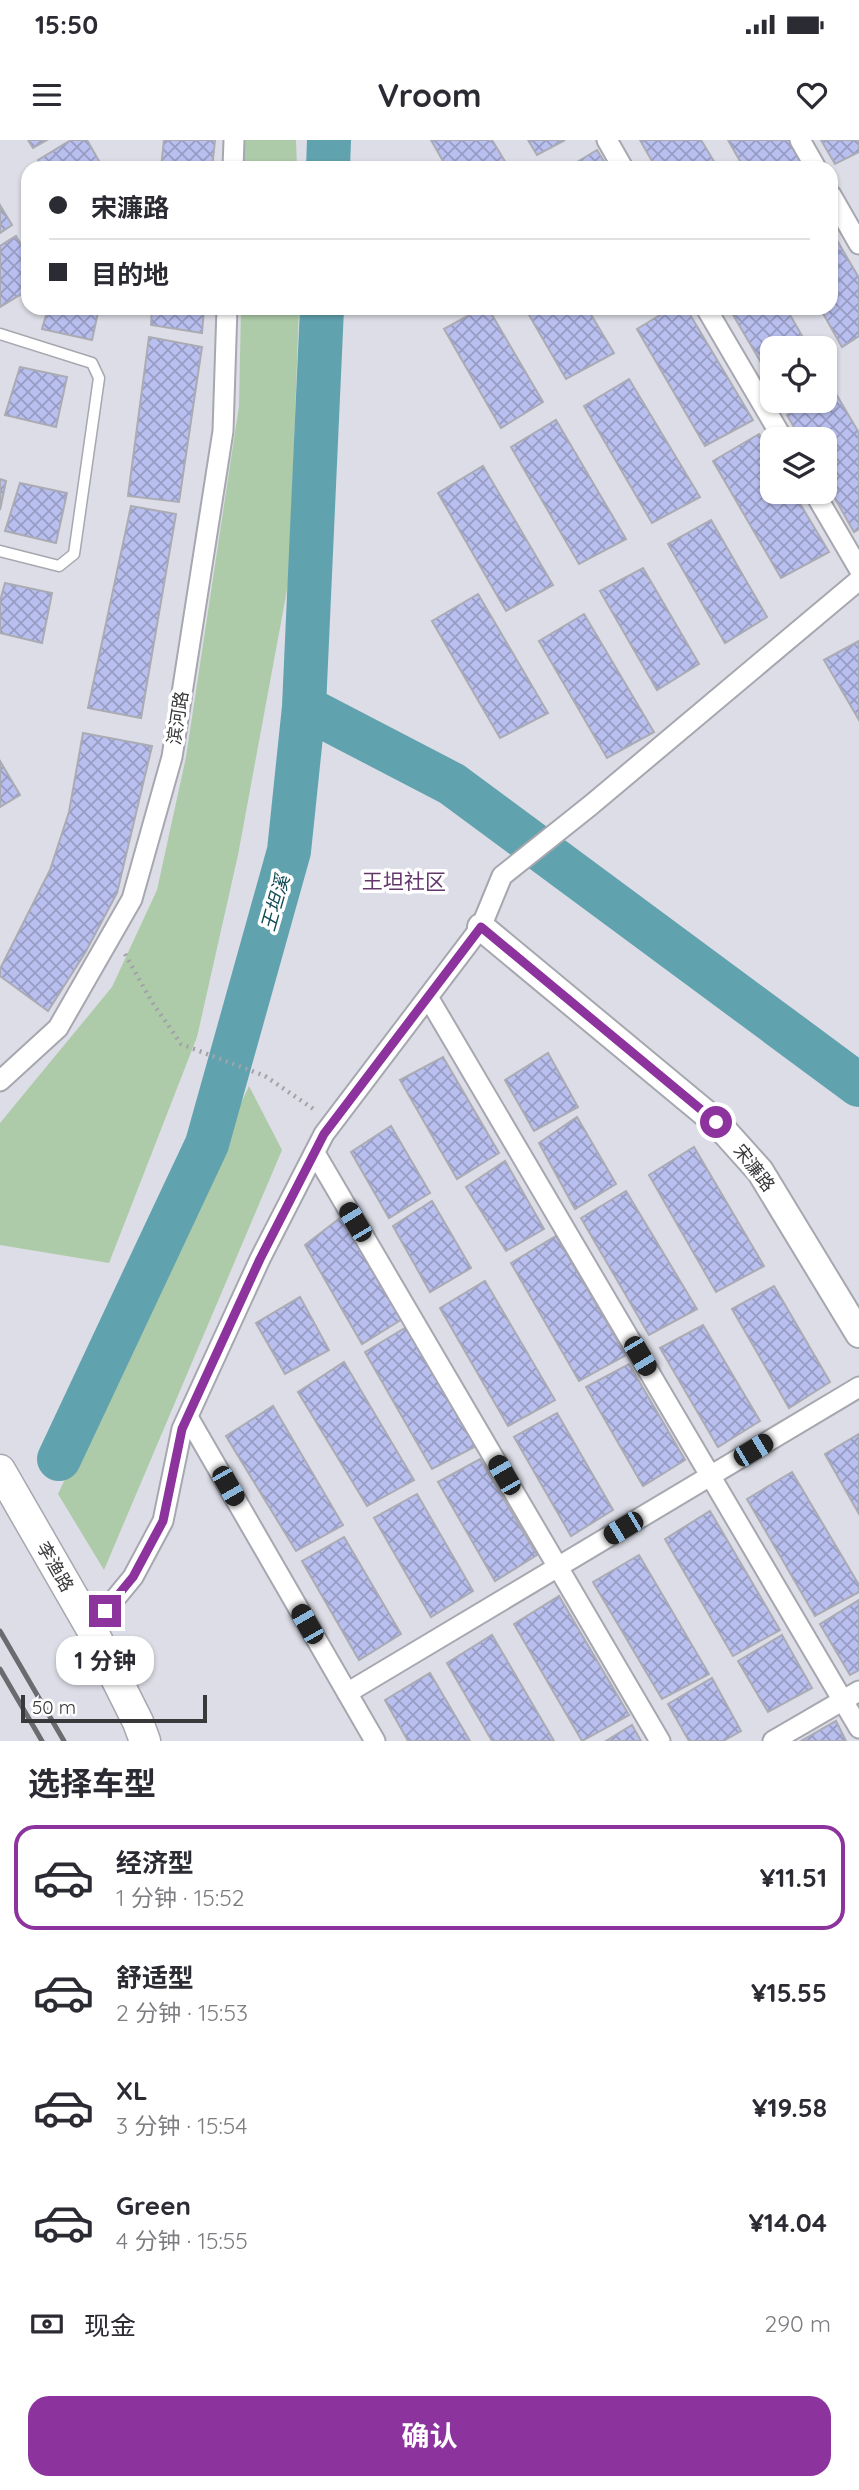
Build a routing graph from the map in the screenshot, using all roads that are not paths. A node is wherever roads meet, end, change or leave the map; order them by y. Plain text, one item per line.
1 (234, 140) edge
2 (607, 140) edge
3 (800, 140) edge
4 (233, 161) edge
5 (619, 161) edge
6 (812, 161) edge
7 (838, 207) edge
8 (859, 244) edge
9 (227, 315) edge
10 (710, 315) edge
11 (0, 334) edge
12 (776, 427) edge
13 (821, 504) edge
14 (0, 551) edge
15 (859, 569) edge
16 (859, 580) edge
17 (481, 927) junction
18 (428, 997) junction
19 (0, 1081) edge
20 (315, 1153) junction
21 (859, 1334) edge
22 (859, 1387) edge
23 (188, 1417) junction
24 (0, 1470) edge
25 (710, 1476) junction
26 (558, 1567) junction
27 (90, 1629) junction
28 (347, 1693) junction
29 (851, 1696) edge
30 (859, 1728) edge
31 (145, 1741) edge
32 (375, 1741) edge
33 (660, 1741) edge
34 (773, 1741) edge

1 - 4 street
2 - 5 street
3 - 6 street
7 - 8 street
9 - 19 street, 滨河路
10 - 12 street
11 - 14 lane
13 - 15 street
16 - 17 street
17 - 18 street
17 - 21 street, 宋濂路
18 - 20 street
18 - 25 street
20 - 23 street
20 - 26 street
22 - 25 street
23 - 27 street
23 - 28 street
24 - 27 main road, 李渔路
25 - 26 street
25 - 29 street
26 - 28 street
26 - 33 street
27 - 31 main road, 李渔路
28 - 32 street
29 - 30 street
29 - 34 street

